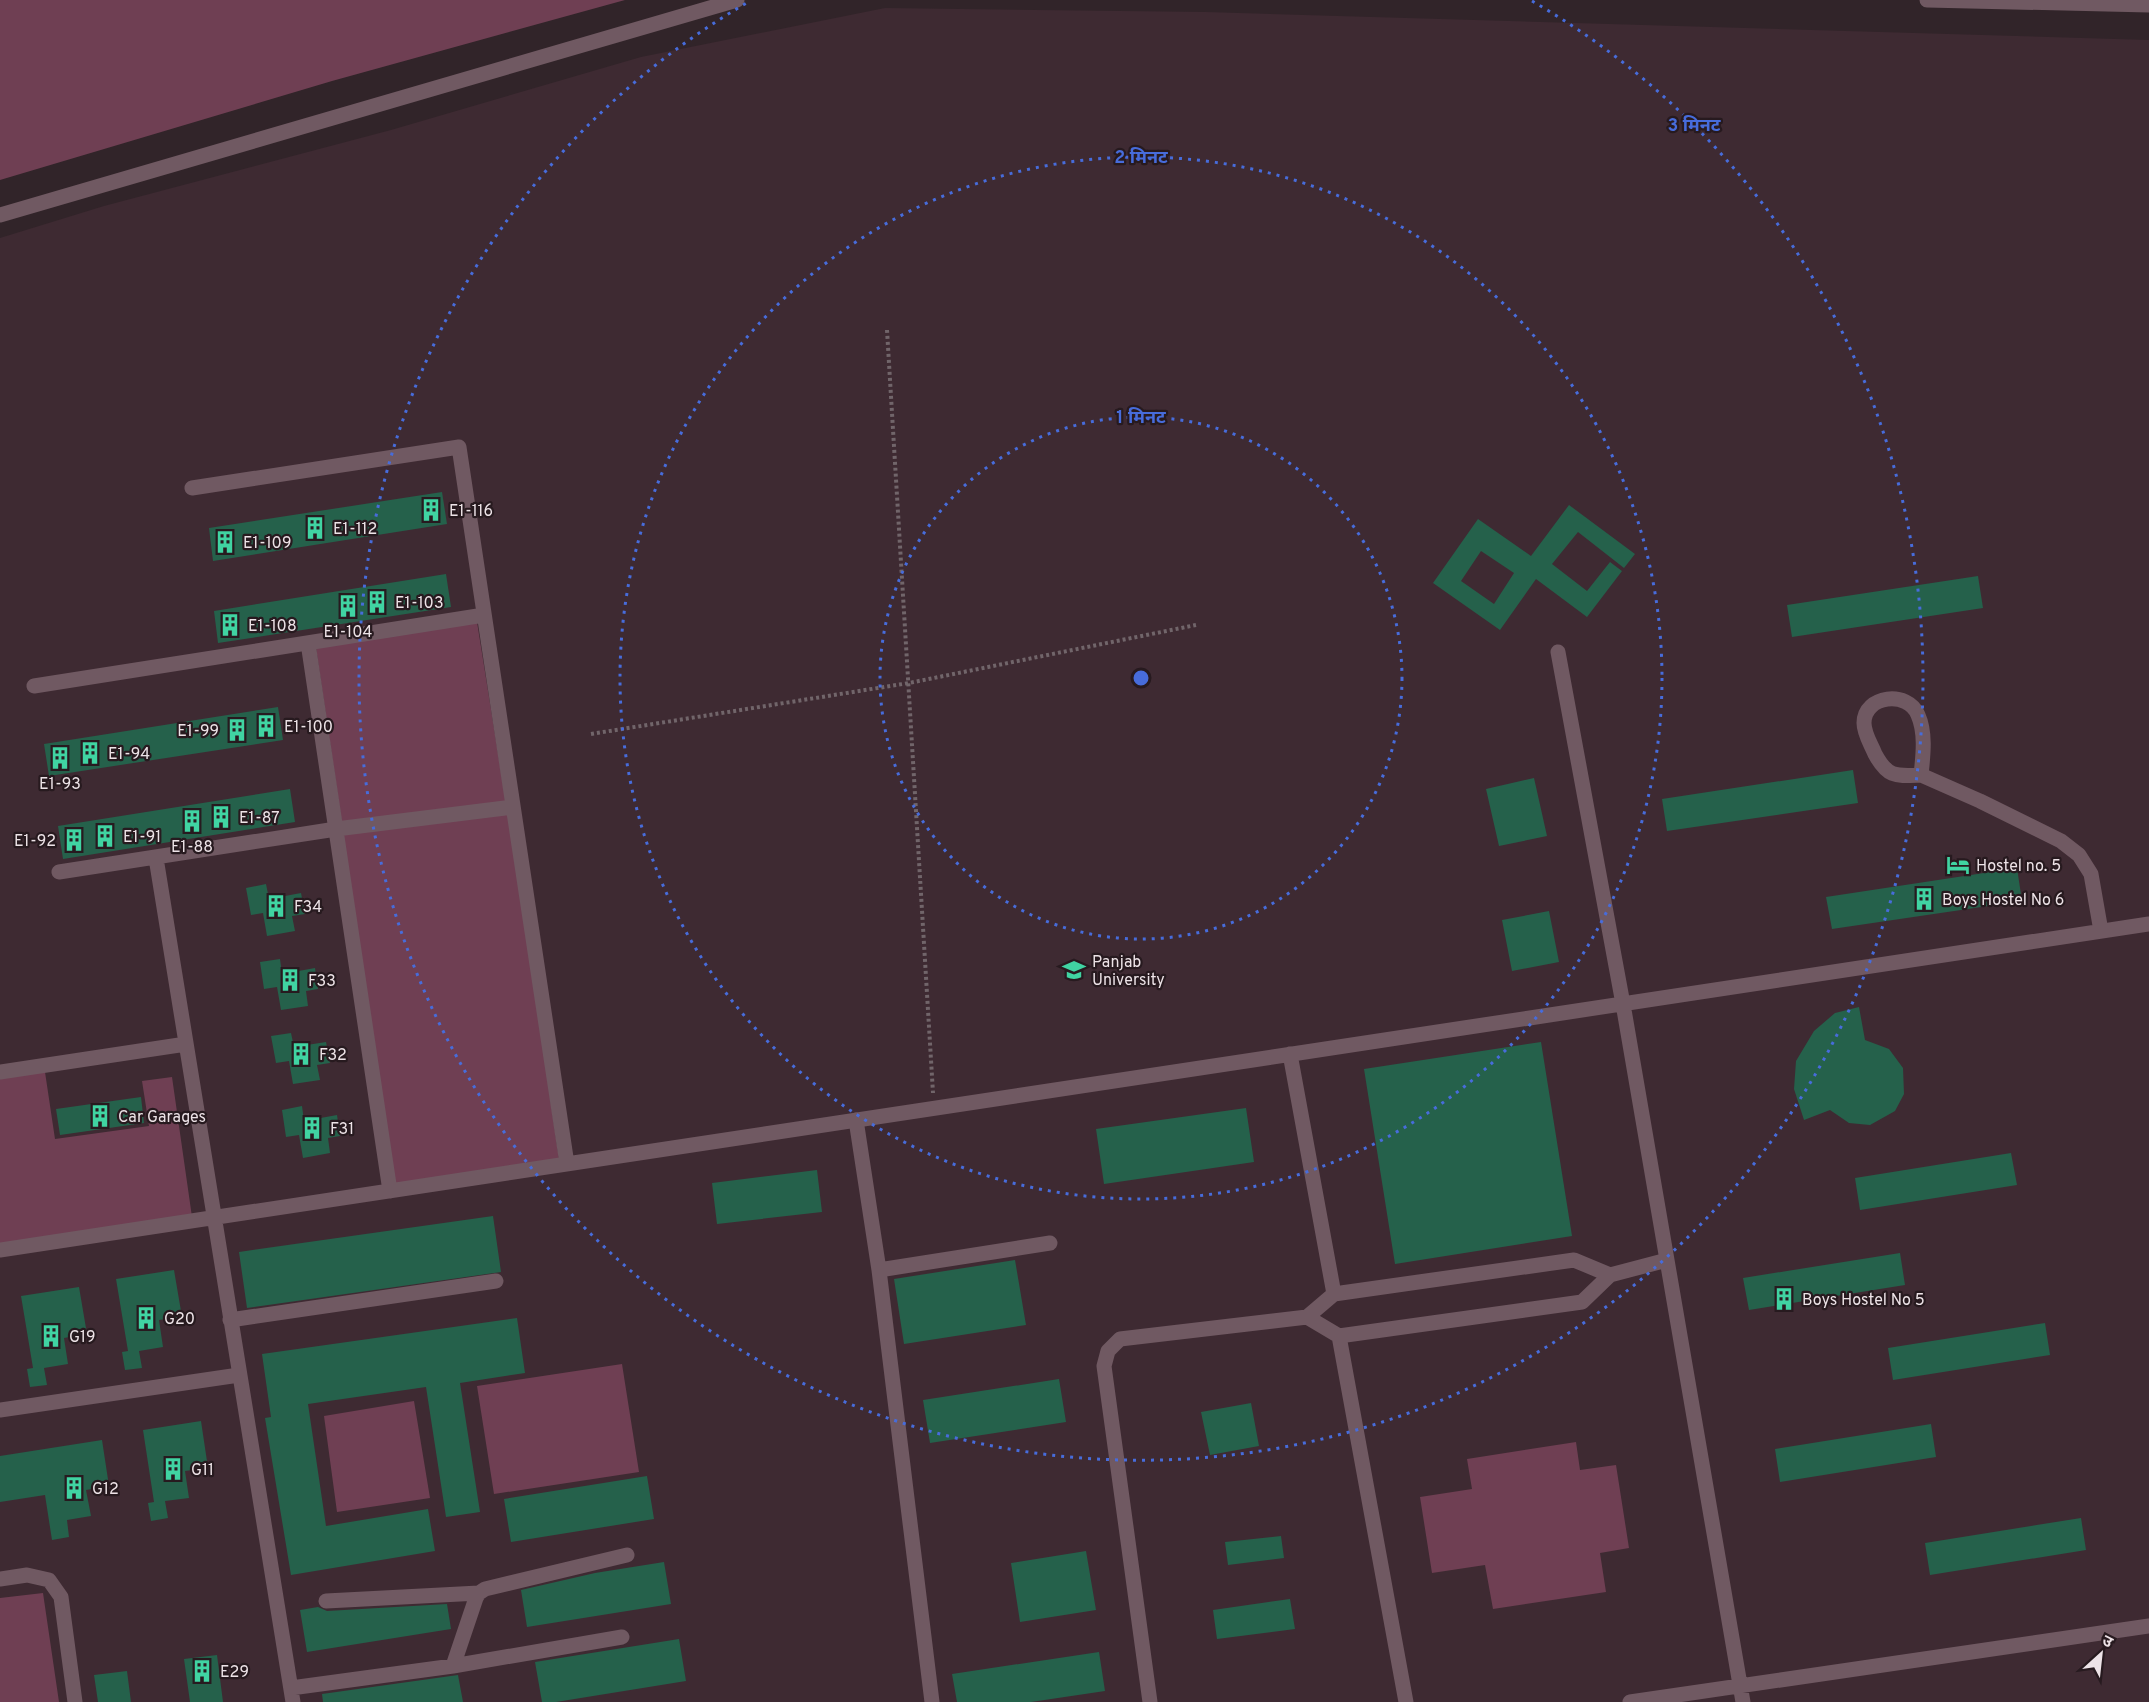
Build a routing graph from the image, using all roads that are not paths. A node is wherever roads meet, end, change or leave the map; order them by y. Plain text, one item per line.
1 (737, 0) edge
2 (1927, 0) edge
3 (2149, 5) edge
4 (0, 214) edge
5 (192, 488) dead end
6 (484, 615) junction
7 (308, 643) junction
8 (1558, 652) dead end
9 (34, 686) dead end
10 (1921, 775) junction
11 (513, 807) junction
12 (336, 830) junction
13 (156, 858) junction
14 (59, 873) dead end
15 (2149, 924) edge
16 (2101, 931) junction
17 (1623, 1004) junction
18 (186, 1044) junction
19 (1290, 1054) junction
20 (0, 1072) edge
21 (856, 1120) junction
22 (567, 1164) junction
23 (390, 1191) junction
24 (214, 1218) junction
25 (1050, 1243) dead end
26 (0, 1250) edge
27 (1667, 1260) junction
28 (879, 1270) junction
29 (1610, 1275) junction
30 (496, 1281) dead end
31 (1334, 1294) junction
32 (1307, 1317) junction
33 (230, 1320) junction
34 (1339, 1336) junction
35 (239, 1375) junction
36 (0, 1410) edge
37 (627, 1555) dead end
38 (0, 1579) edge
39 (479, 1593) junction
40 (327, 1601) dead end
41 (2149, 1626) edge
42 (622, 1637) dead end
43 (453, 1666) junction
44 (1740, 1686) junction
45 (292, 1695) edge
46 (75, 1702) edge
47 (932, 1702) edge
48 (1150, 1702) edge
49 (1406, 1702) edge
50 (1630, 1702) edge
51 (1743, 1702) edge

1 - 4 street
2 - 3 street
5 - 6 street
6 - 7 street
6 - 11 street
7 - 9 street
7 - 12 street
8 - 17 street
10 - 10 street
10 - 16 street
11 - 12 street
11 - 22 street
12 - 13 street
12 - 23 street
13 - 14 street
13 - 18 street
15 - 16 street
16 - 17 street
17 - 19 street
17 - 27 street
18 - 20 street
18 - 24 street
19 - 21 street
19 - 31 street
21 - 22 street
21 - 28 street
22 - 23 street
23 - 24 street
24 - 26 street
24 - 33 street
25 - 28 street
27 - 29 street
27 - 44 street
28 - 47 street
29 - 31 street
29 - 34 street
30 - 33 street
31 - 32 street
32 - 34 street
32 - 48 street
33 - 35 street
34 - 49 street
35 - 36 street
35 - 45 street
37 - 39 street
38 - 46 street
39 - 40 street
39 - 43 street
41 - 44 street
42 - 43 street
43 - 45 street
44 - 50 street
44 - 51 street

